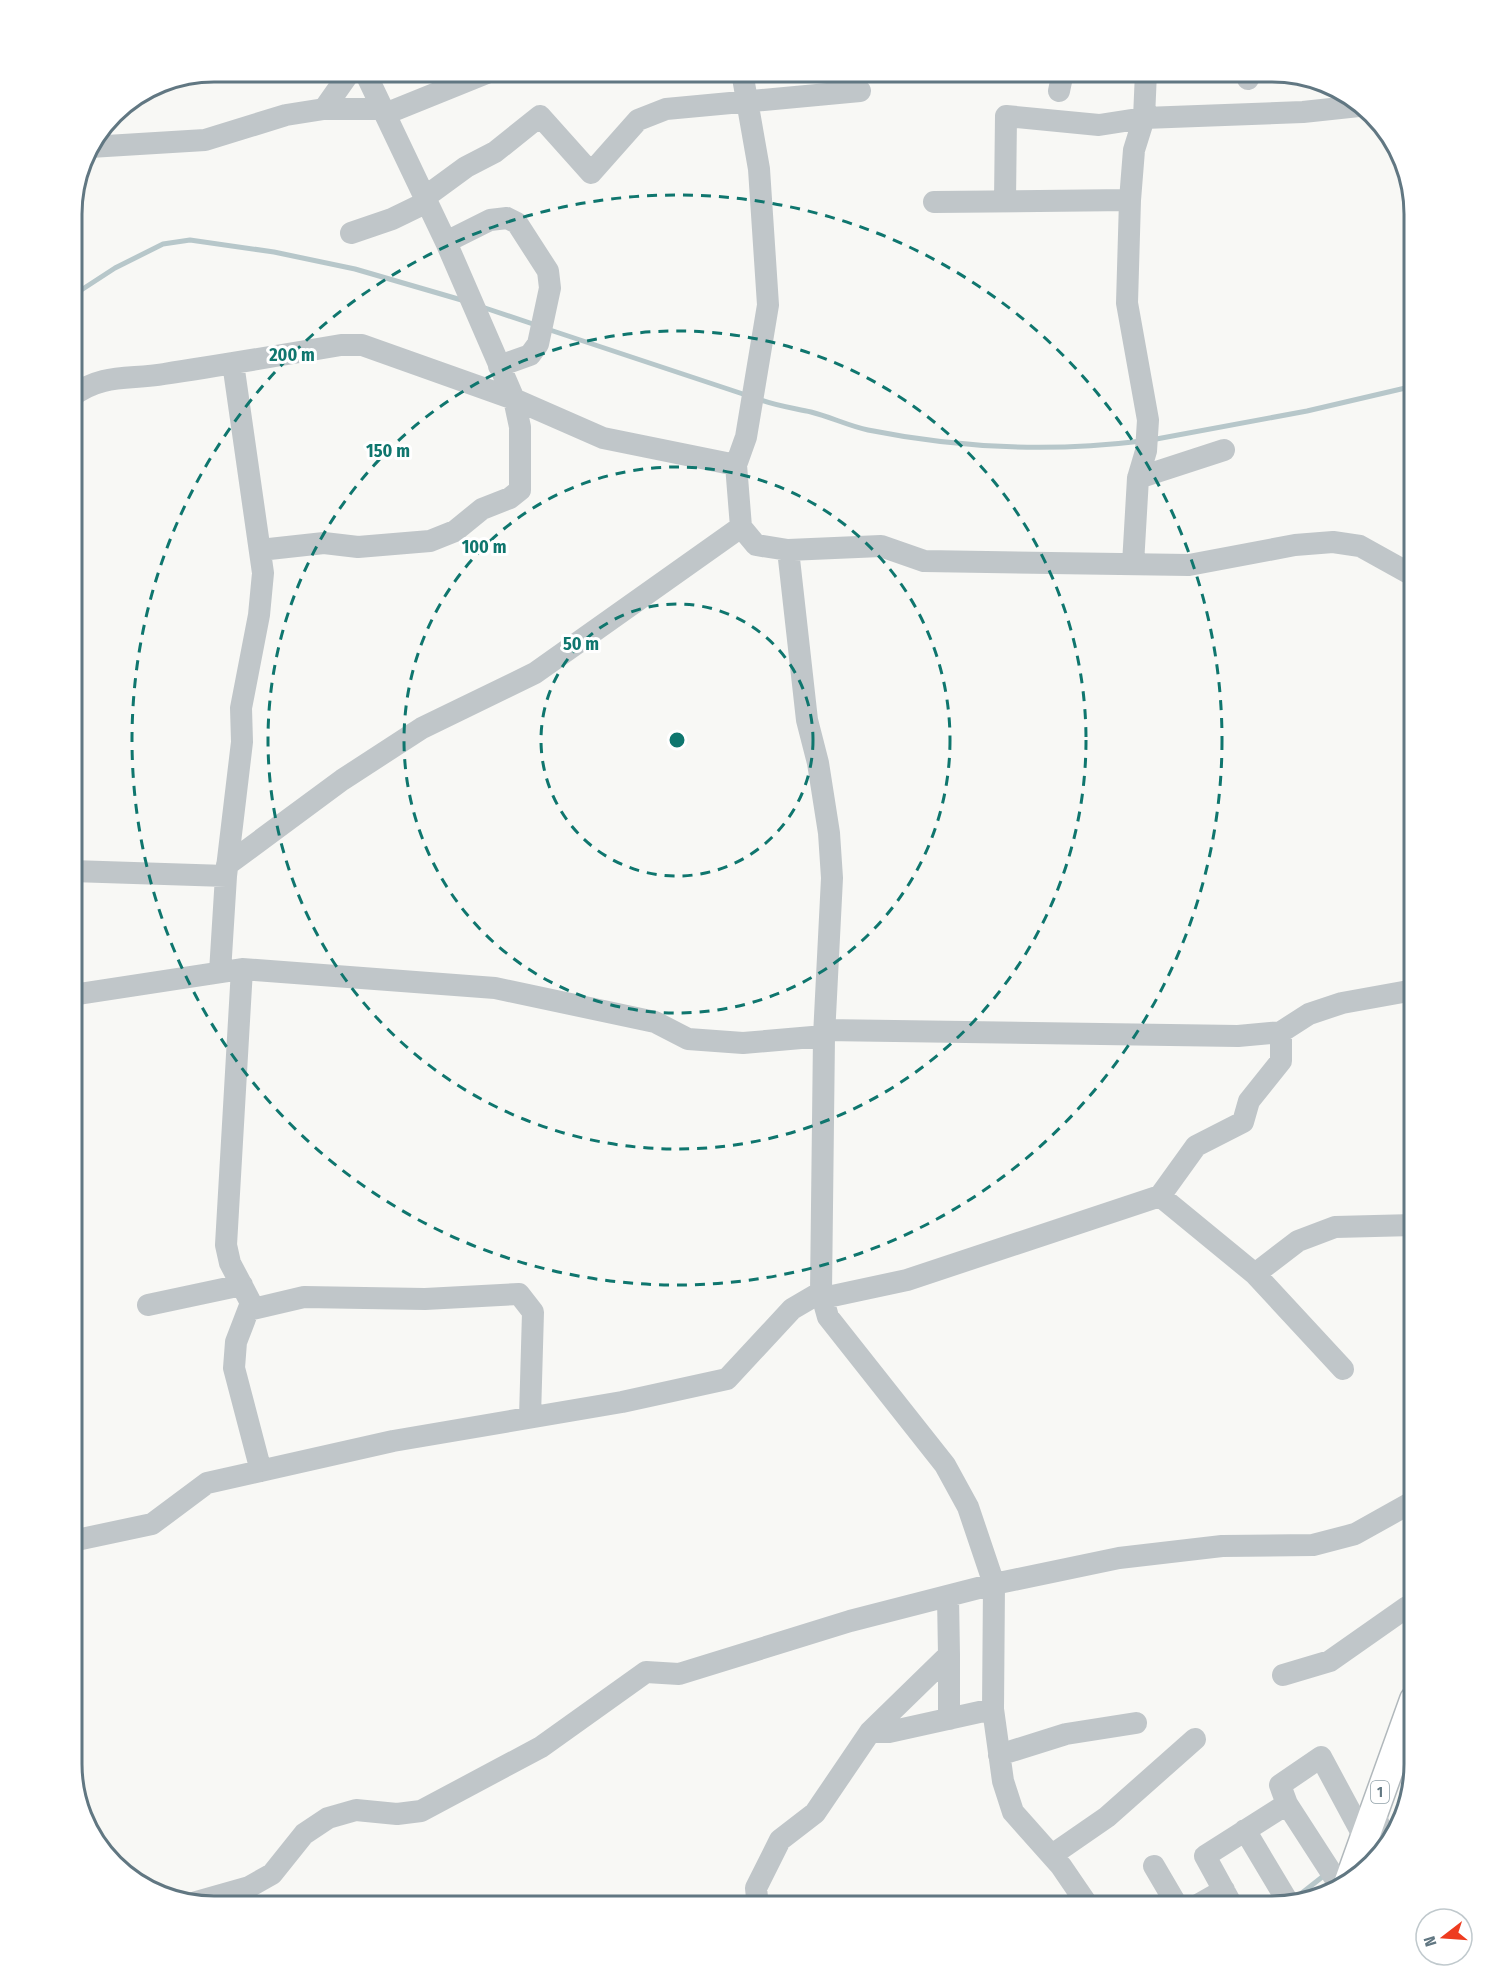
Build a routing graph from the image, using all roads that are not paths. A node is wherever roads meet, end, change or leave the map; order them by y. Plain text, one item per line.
1 (343, 82) edge
2 (370, 82) edge
3 (461, 82) edge
4 (744, 82) edge
5 (1146, 83) edge
6 (860, 91) dead end
7 (747, 103) junction
8 (1348, 107) edge
9 (324, 110) junction
10 (384, 111) junction
11 (1144, 118) junction
12 (102, 146) edge
13 (426, 200) junction
14 (1130, 200) junction
15 (1005, 201) junction
16 (934, 202) dead end
17 (351, 232) dead end
18 (446, 242) junction
19 (233, 363) junction
20 (499, 366) junction
21 (83, 388) edge
22 (514, 399) junction
23 (1224, 450) dead end
24 (736, 465) junction
25 (1138, 478) junction
26 (741, 527) junction
27 (260, 550) junction
28 (788, 550) junction
29 (1133, 564) junction
30 (1403, 570) edge
31 (83, 871) edge
32 (226, 871) junction
33 (231, 971) junction
34 (1403, 992) edge
35 (82, 993) edge
36 (1281, 1032) junction
37 (824, 1033) junction
38 (1160, 1196) junction
39 (1403, 1224) edge
40 (1255, 1274) junction
41 (242, 1285) junction
42 (822, 1295) junction
43 (148, 1305) dead end
44 (249, 1310) junction
45 (1343, 1369) dead end
46 (530, 1418) junction
47 (261, 1471) junction
48 (1403, 1508) edge
49 (82, 1538) edge
50 (994, 1584) junction
51 (948, 1596) junction
52 (1403, 1610) edge
53 (949, 1655) junction
54 (1283, 1675) dead end
55 (993, 1709) junction
56 (949, 1719) junction
57 (1136, 1723) dead end
58 (870, 1732) junction
59 (1403, 1738) edge
60 (1195, 1740) dead end
61 (999, 1755) junction
62 (1287, 1804) junction
63 (1245, 1830) junction
64 (1372, 1846) edge
65 (1052, 1855) junction
66 (1154, 1866) dead end
67 (1336, 1880) edge
68 (217, 1896) edge
69 (757, 1896) edge
70 (1081, 1896) edge
71 (1172, 1896) edge
72 (1227, 1896) edge
73 (1284, 1896) edge

1 - 9 street
2 - 10 street
3 - 10 street
4 - 7 street
5 - 11 street
6 - 7 street
7 - 13 street
7 - 24 street
8 - 11 street
9 - 10 street
9 - 12 street
10 - 13 street
11 - 14 street
11 - 15 street
13 - 17 street
13 - 18 street
14 - 15 street
14 - 25 street
15 - 16 street
18 - 20 street
18 - 20 street
19 - 21 street
19 - 22 street
19 - 27 street
20 - 22 street
22 - 24 street
22 - 27 street
23 - 25 street
24 - 26 street
25 - 29 street
26 - 28 street
26 - 32 street
27 - 32 street
28 - 29 street
28 - 37 street
29 - 30 street
31 - 32 street
32 - 33 street
33 - 35 street
33 - 37 street
33 - 41 street
34 - 36 street
36 - 37 street
36 - 38 street
37 - 42 street
38 - 40 street
38 - 42 street
39 - 40 street
40 - 45 street
41 - 43 street
41 - 44 street
42 - 46 street
42 - 50 street
44 - 46 street
44 - 47 street
46 - 47 street
47 - 49 street
48 - 50 street
50 - 51 street
50 - 55 street
51 - 53 street
51 - 68 street
52 - 54 street
53 - 56 street
53 - 58 street
55 - 56 street
55 - 61 street
56 - 58 street
57 - 61 street
58 - 69 street
59 - 64 main road, 1
60 - 65 street
61 - 65 street
62 - 63 street
62 - 64 street
62 - 67 street
63 - 72 street
63 - 73 street
65 - 70 street
66 - 71 street

